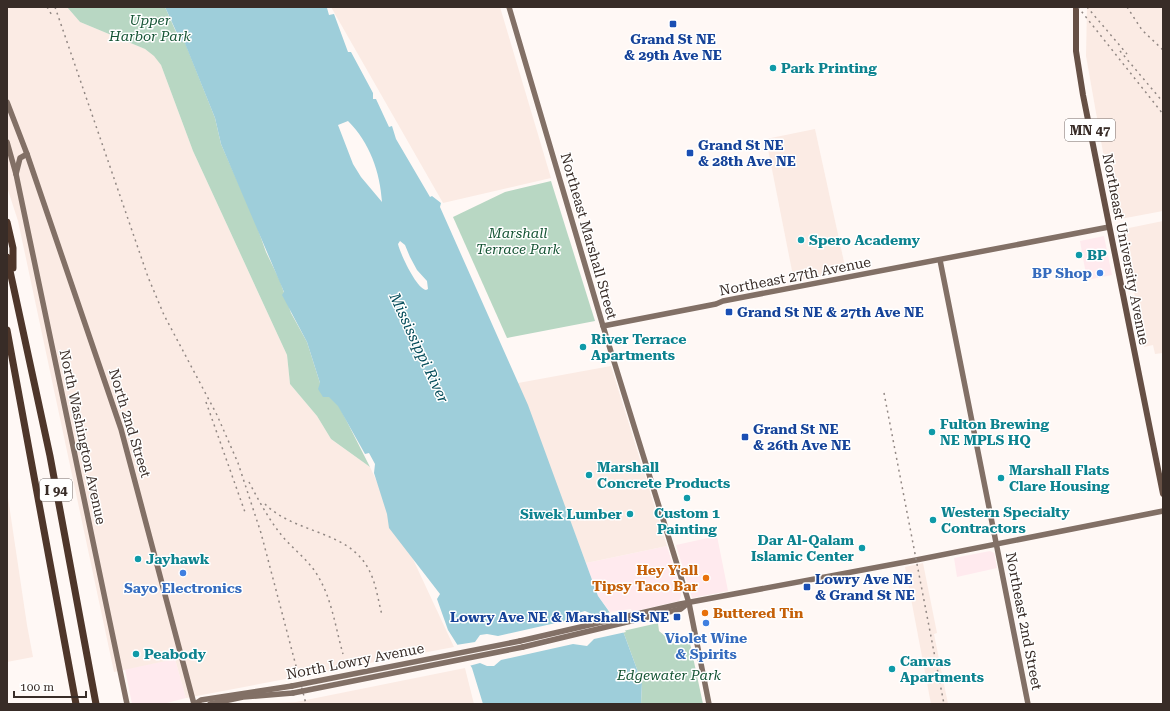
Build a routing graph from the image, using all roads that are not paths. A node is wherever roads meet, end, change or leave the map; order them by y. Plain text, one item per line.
1 (509, 7) edge
2 (1076, 7) edge
3 (7, 102) edge
4 (7, 142) edge
5 (26, 154) junction
6 (16, 174) junction
7 (7, 222) edge
8 (1109, 227) junction
9 (7, 257) edge
10 (940, 260) junction
11 (12, 276) junction
12 (603, 326) junction
13 (7, 330) edge
14 (1163, 494) edge
15 (1163, 511) edge
16 (997, 544) junction
17 (689, 603) junction
18 (76, 704) edge
19 (96, 704) edge
20 (127, 704) edge
21 (195, 704) edge
22 (210, 704) edge
23 (709, 704) edge
24 (1028, 704) edge

1 - 12 street, Northeast Marshall Street
2 - 8 main road, Northeast University Avenue / MN 47
3 - 5 street
4 - 6 street, North Washington Avenue
5 - 6 street
5 - 21 street, North 2nd Street
6 - 20 street, North Washington Avenue
7 - 11 highway
8 - 10 street, Northeast 27th Avenue
8 - 14 main road, Northeast University Avenue / MN 47
9 - 11 highway, I 94
10 - 12 street, Northeast 27th Avenue
10 - 16 street, Northeast 2nd Street
11 - 19 highway, I 94
12 - 17 street, Northeast Marshall Street
13 - 18 highway, I 94
15 - 16 street, North Lowry Avenue
16 - 17 street, North Lowry Avenue
16 - 24 street, Northeast 2nd Street
17 - 21 street, North Lowry Avenue, bridge
17 - 22 street, North Lowry Avenue, bridge
17 - 23 street, Northeast Marshall Street

